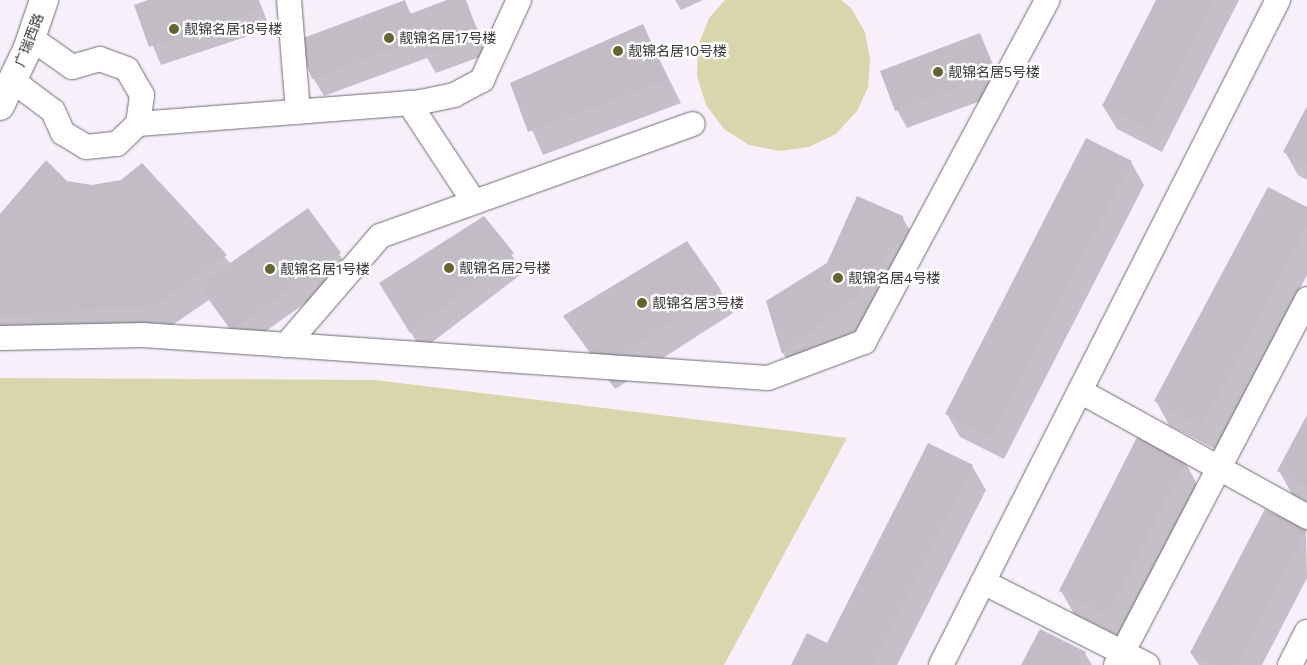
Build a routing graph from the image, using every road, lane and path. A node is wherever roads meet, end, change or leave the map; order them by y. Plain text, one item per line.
1 (44, 0) edge
2 (289, 0) edge
3 (519, 0) edge
4 (1047, 0) edge
5 (1278, 0) edge
6 (31, 38) junction
7 (13, 81) junction
8 (409, 103) junction
9 (0, 106) edge
10 (298, 112) junction
11 (138, 124) junction
12 (693, 124) dead end
13 (474, 202) junction
14 (1307, 300) edge
15 (0, 338) edge
16 (286, 345) junction
17 (1080, 391) junction
18 (1219, 468) junction
19 (1307, 517) edge
20 (983, 582) junction
21 (1307, 632) edge
22 (1120, 659) edge
23 (941, 665) edge
24 (1147, 665) edge
25 (1290, 665) edge

1 - 6 street, 广瑞西路
2 - 10 street
3 - 8 street
4 - 16 street
5 - 17 street
6 - 7 street, 广瑞西路
6 - 11 street
7 - 9 street, 广瑞西路
7 - 11 street
8 - 10 street
8 - 13 street
10 - 11 street
12 - 13 street
13 - 16 street
14 - 18 street
15 - 16 street
17 - 18 street
17 - 20 street
18 - 19 street
18 - 22 street
20 - 22 street
20 - 23 street
21 - 25 street
22 - 24 street

